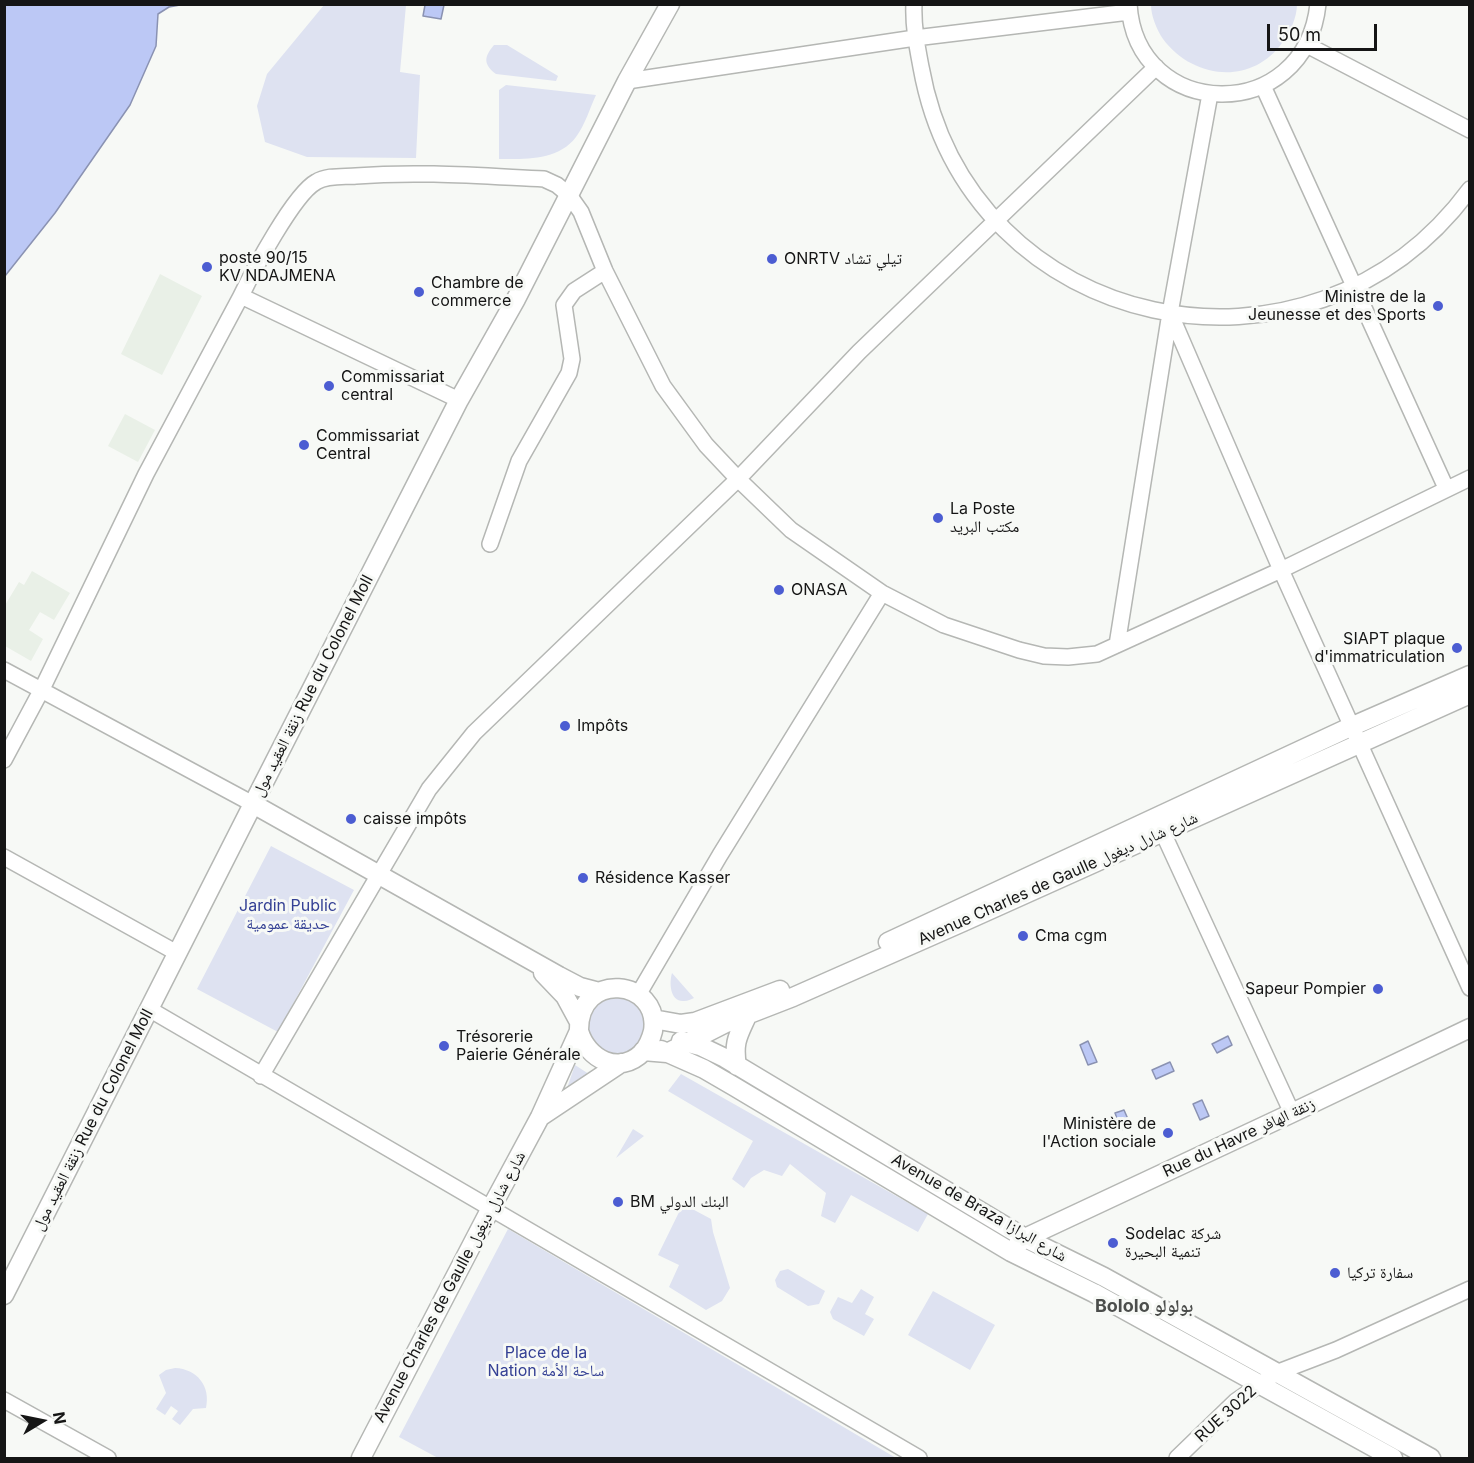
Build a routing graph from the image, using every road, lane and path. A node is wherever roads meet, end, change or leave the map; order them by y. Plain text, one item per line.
1 (670, 4) edge
2 (914, 4) edge
3 (1318, 4) edge
4 (1129, 8) edge
5 (915, 38) junction
6 (1307, 45) junction
7 (1156, 67) junction
8 (627, 81) junction
9 (1263, 86) junction
10 (1210, 94) junction
11 (1470, 130) edge
12 (1470, 189) edge
13 (569, 195) junction
14 (996, 221) junction
15 (605, 271) junction
16 (1355, 287) junction
17 (241, 296) junction
18 (1170, 313) junction
19 (459, 400) junction
20 (1470, 478) edge
21 (738, 479) junction
22 (1446, 488) junction
23 (490, 544) dead end
24 (1281, 570) junction
25 (882, 593) junction
26 (1117, 645) junction
27 (4, 670) edge
28 (1470, 675) edge
29 (42, 689) junction
30 (1470, 694) edge
31 (1352, 727) junction
32 (1360, 744) junction
33 (4, 760) edge
34 (252, 804) junction
35 (1160, 825) junction
36 (4, 857) edge
37 (378, 876) junction
38 (177, 952) junction
39 (532, 959) junction
40 (1470, 988) edge
41 (598, 992) junction
42 (638, 995) junction
43 (149, 1009) junction
44 (747, 1016) junction
45 (579, 1026) junction
46 (1470, 1028) edge
47 (650, 1035) junction
48 (686, 1043) junction
49 (667, 1053) junction
50 (621, 1063) junction
51 (736, 1066) junction
52 (261, 1076) junction
53 (1292, 1113) junction
54 (540, 1117) junction
55 (962, 1200) junction
56 (490, 1208) junction
57 (952, 1216) junction
58 (1024, 1238) junction
59 (1011, 1252) junction
60 (1470, 1289) edge
61 (4, 1295) edge
62 (1276, 1373) junction
63 (1259, 1384) junction
64 (4, 1400) edge
65 (369, 1456) edge
66 (108, 1458) edge
67 (919, 1458) edge
68 (1177, 1458) edge
69 (1393, 1458) edge
70 (1431, 1458) edge

1 - 8 main road, زنقة العقيد مول Rue du Colonel Moll
2 - 5 street
3 - 6 street
4 - 5 street
4 - 7 street
5 - 8 street
5 - 14 street
6 - 9 street
6 - 11 street
7 - 10 street
7 - 14 street
8 - 13 main road, زنقة العقيد مول Rue du Colonel Moll
9 - 10 street
9 - 16 street
10 - 18 street
12 - 16 street
13 - 15 street
13 - 17 street
13 - 19 main road, زنقة العقيد مول Rue du Colonel Moll
14 - 18 street
14 - 21 street
15 - 21 street
15 - 23 street
16 - 18 street
16 - 22 street
17 - 19 street
17 - 29 street
18 - 24 street
18 - 26 street
19 - 34 main road, زنقة العقيد مول Rue du Colonel Moll
20 - 22 street
21 - 25 street
21 - 37 street
22 - 24 street
24 - 26 street
24 - 31 street
25 - 26 street
25 - 42 street
27 - 29 street
28 - 31 main road, Avenue Charles de Gaulle شارع شارل ديغول
29 - 33 street
29 - 34 street
30 - 32 main road, Avenue Charles de Gaulle شارع شارل ديغول
31 - 32 street
31 - 35 main road, Avenue Charles de Gaulle شارع شارل ديغول
32 - 35 main road, Avenue Charles de Gaulle شارع شارل ديغول
32 - 40 street
34 - 37 main road
34 - 38 main road, زنقة العقيد مول Rue du Colonel Moll
35 - 44 main road, Avenue Charles de Gaulle شارع شارل ديغول
35 - 47 main road, Avenue Charles de Gaulle شارع شارل ديغول
35 - 53 street
36 - 38 street
37 - 39 main road
37 - 52 street
38 - 43 main road, زنقة العقيد مول Rue du Colonel Moll
39 - 41 main road
39 - 45 main road
41 - 42 main road
41 - 45 main road
42 - 47 main road
43 - 52 street
43 - 61 main road, زنقة العقيد مول Rue du Colonel Moll
44 - 48 main road, Avenue Charles de Gaulle شارع شارل ديغول
44 - 51 main road
45 - 50 main road
45 - 54 main road, Avenue Charles de Gaulle شارع شارل ديغول
46 - 53 main road, Rue du Havre زنقة الهافر
47 - 48 main road, Avenue de Braza شارع البرازا
47 - 49 main road
47 - 50 main road
48 - 49 main road, Avenue Charles de Gaulle شارع شارل ديغول
48 - 51 main road, Avenue de Braza شارع البرازا
49 - 57 main road, Avenue de Braza شارع البرازا
50 - 54 main road, Avenue Charles de Gaulle شارع شارل ديغول
51 - 55 main road, Avenue de Braza شارع البرازا
52 - 56 street
53 - 58 main road, Rue du Havre زنقة الهافر
54 - 56 main road, Avenue Charles de Gaulle شارع شارل ديغول
55 - 57 main road
55 - 58 main road, Avenue de Braza شارع البرازا
56 - 65 main road, Avenue Charles de Gaulle شارع شارل ديغول
56 - 67 street
57 - 59 main road, Avenue de Braza شارع البرازا
58 - 59 main road, Rue du Havre زنقة الهافر
58 - 62 main road, Avenue de Braza شارع البرازا
59 - 63 main road, Avenue de Braza شارع البرازا
60 - 62 street, RUE 3022
62 - 63 street, RUE 3022
62 - 70 main road, Avenue de Braza شارع البرازا
63 - 68 street, RUE 3022
63 - 69 main road, Avenue de Braza شارع البرازا
64 - 66 street

